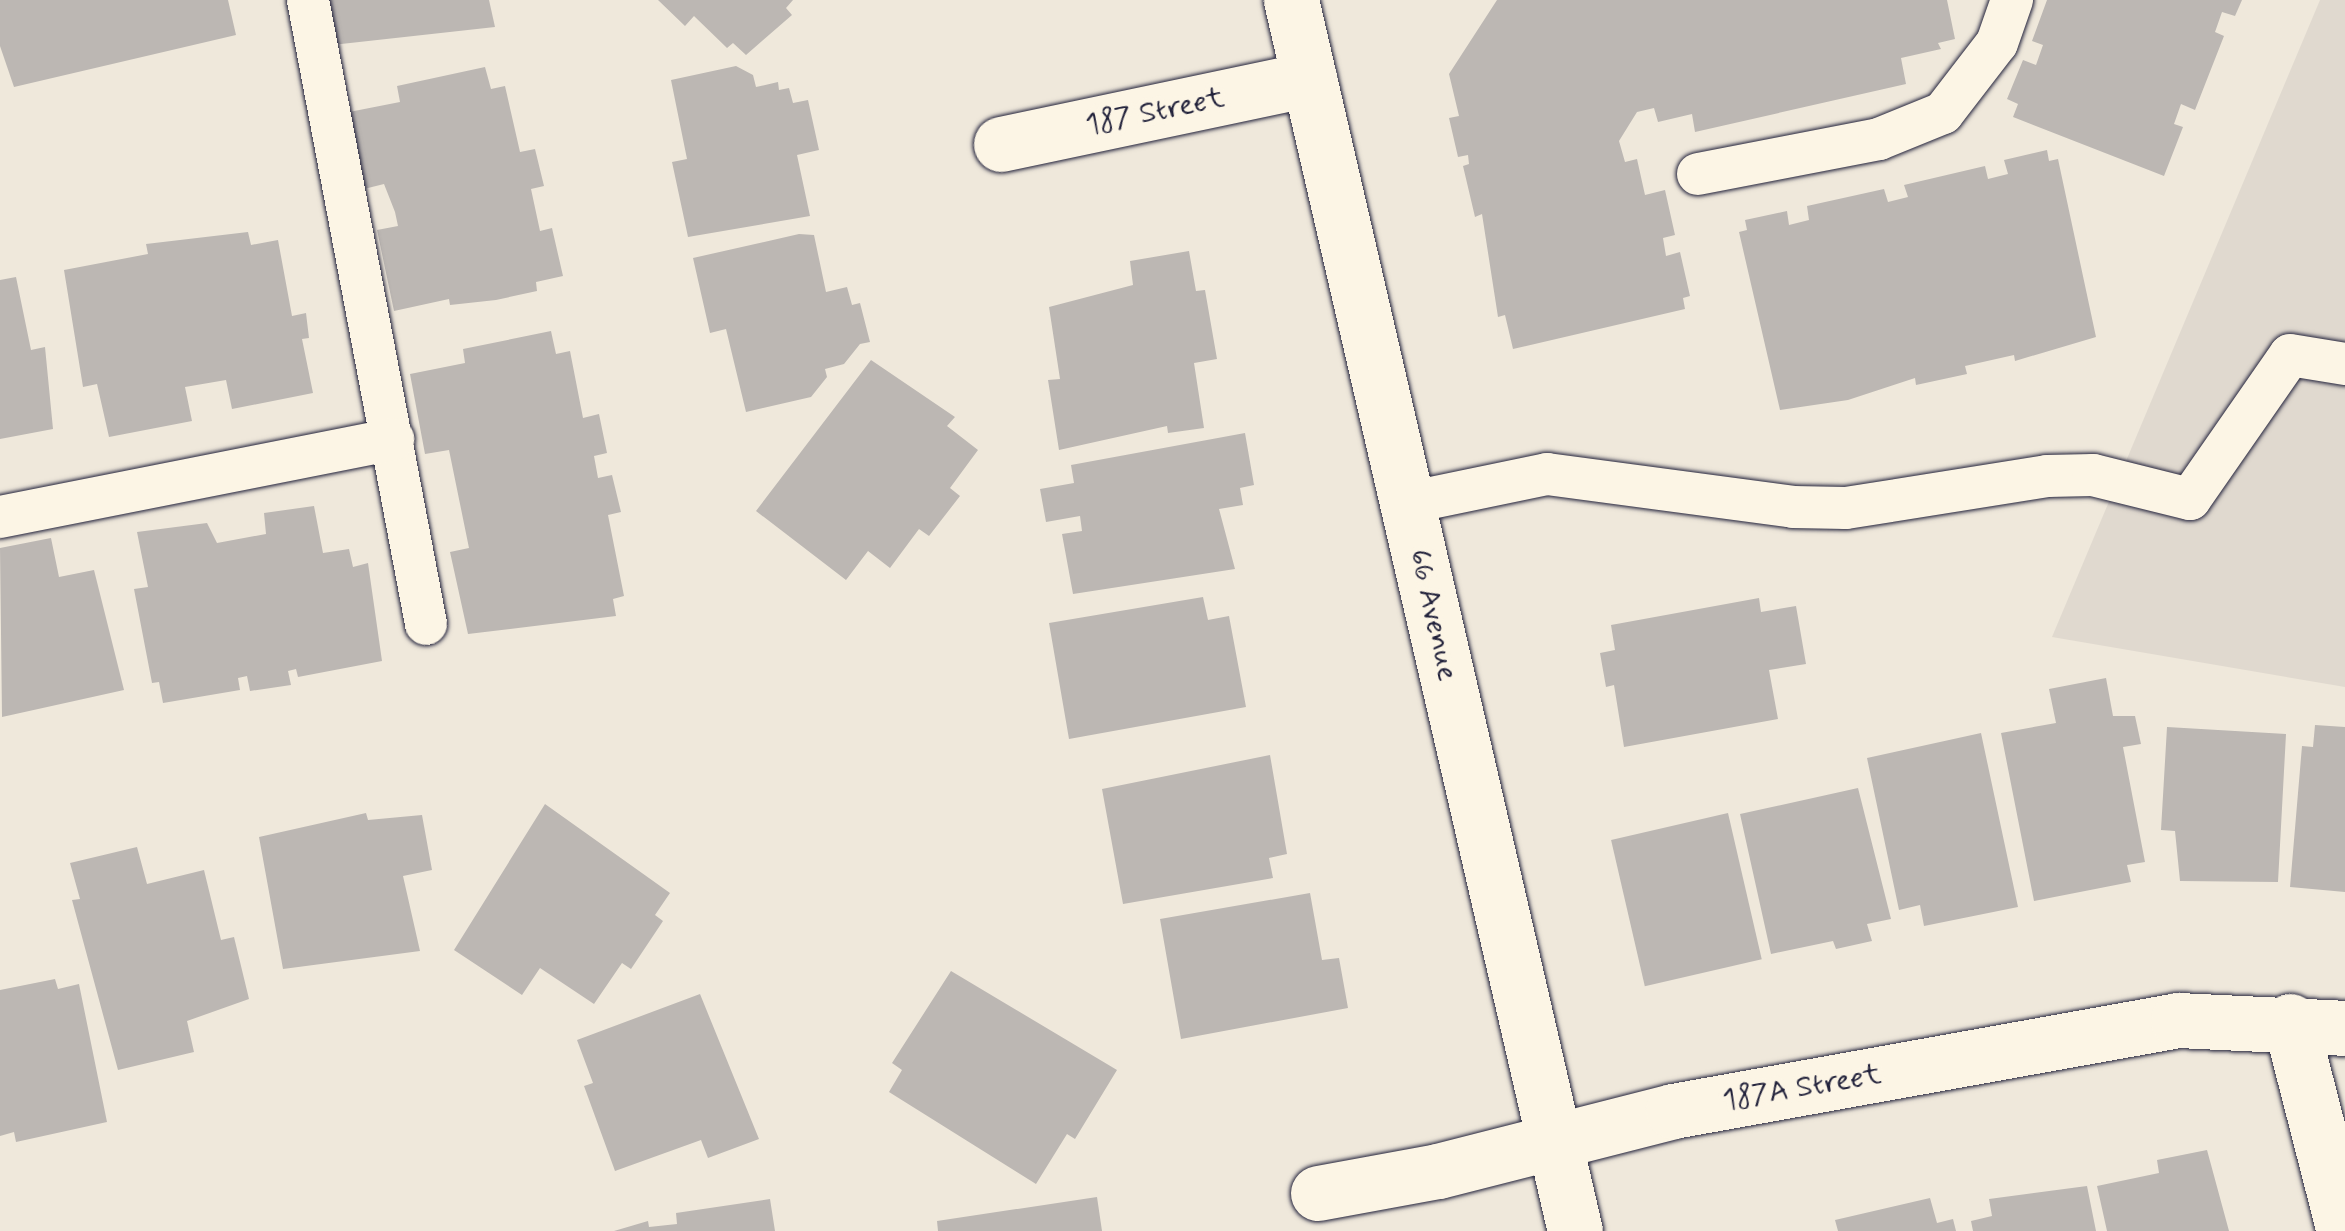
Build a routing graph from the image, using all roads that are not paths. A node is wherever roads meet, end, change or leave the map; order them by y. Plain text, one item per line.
1 (308, 0) edge
2 (1291, 0) edge
3 (2012, 0) edge
4 (1309, 79) junction
5 (1001, 144) dead end
6 (1698, 174) dead end
7 (2345, 364) edge
8 (393, 439) junction
9 (1408, 503) junction
10 (0, 516) edge
11 (426, 624) dead end
12 (2290, 1021) junction
13 (2345, 1028) edge
14 (1554, 1140) junction
15 (1318, 1192) dead end
16 (1576, 1231) edge
17 (2344, 1231) edge

1 - 8 lane
2 - 4 street, 66 Avenue
3 - 6 lane
4 - 5 street, 187 Street
4 - 9 street, 66 Avenue
7 - 9 lane
8 - 10 lane
8 - 11 lane
9 - 14 street, 66 Avenue
12 - 13 street, 187A Street
12 - 14 street, 187A Street
12 - 17 street
14 - 15 street, 187A Street
14 - 16 street, 66 Avenue

